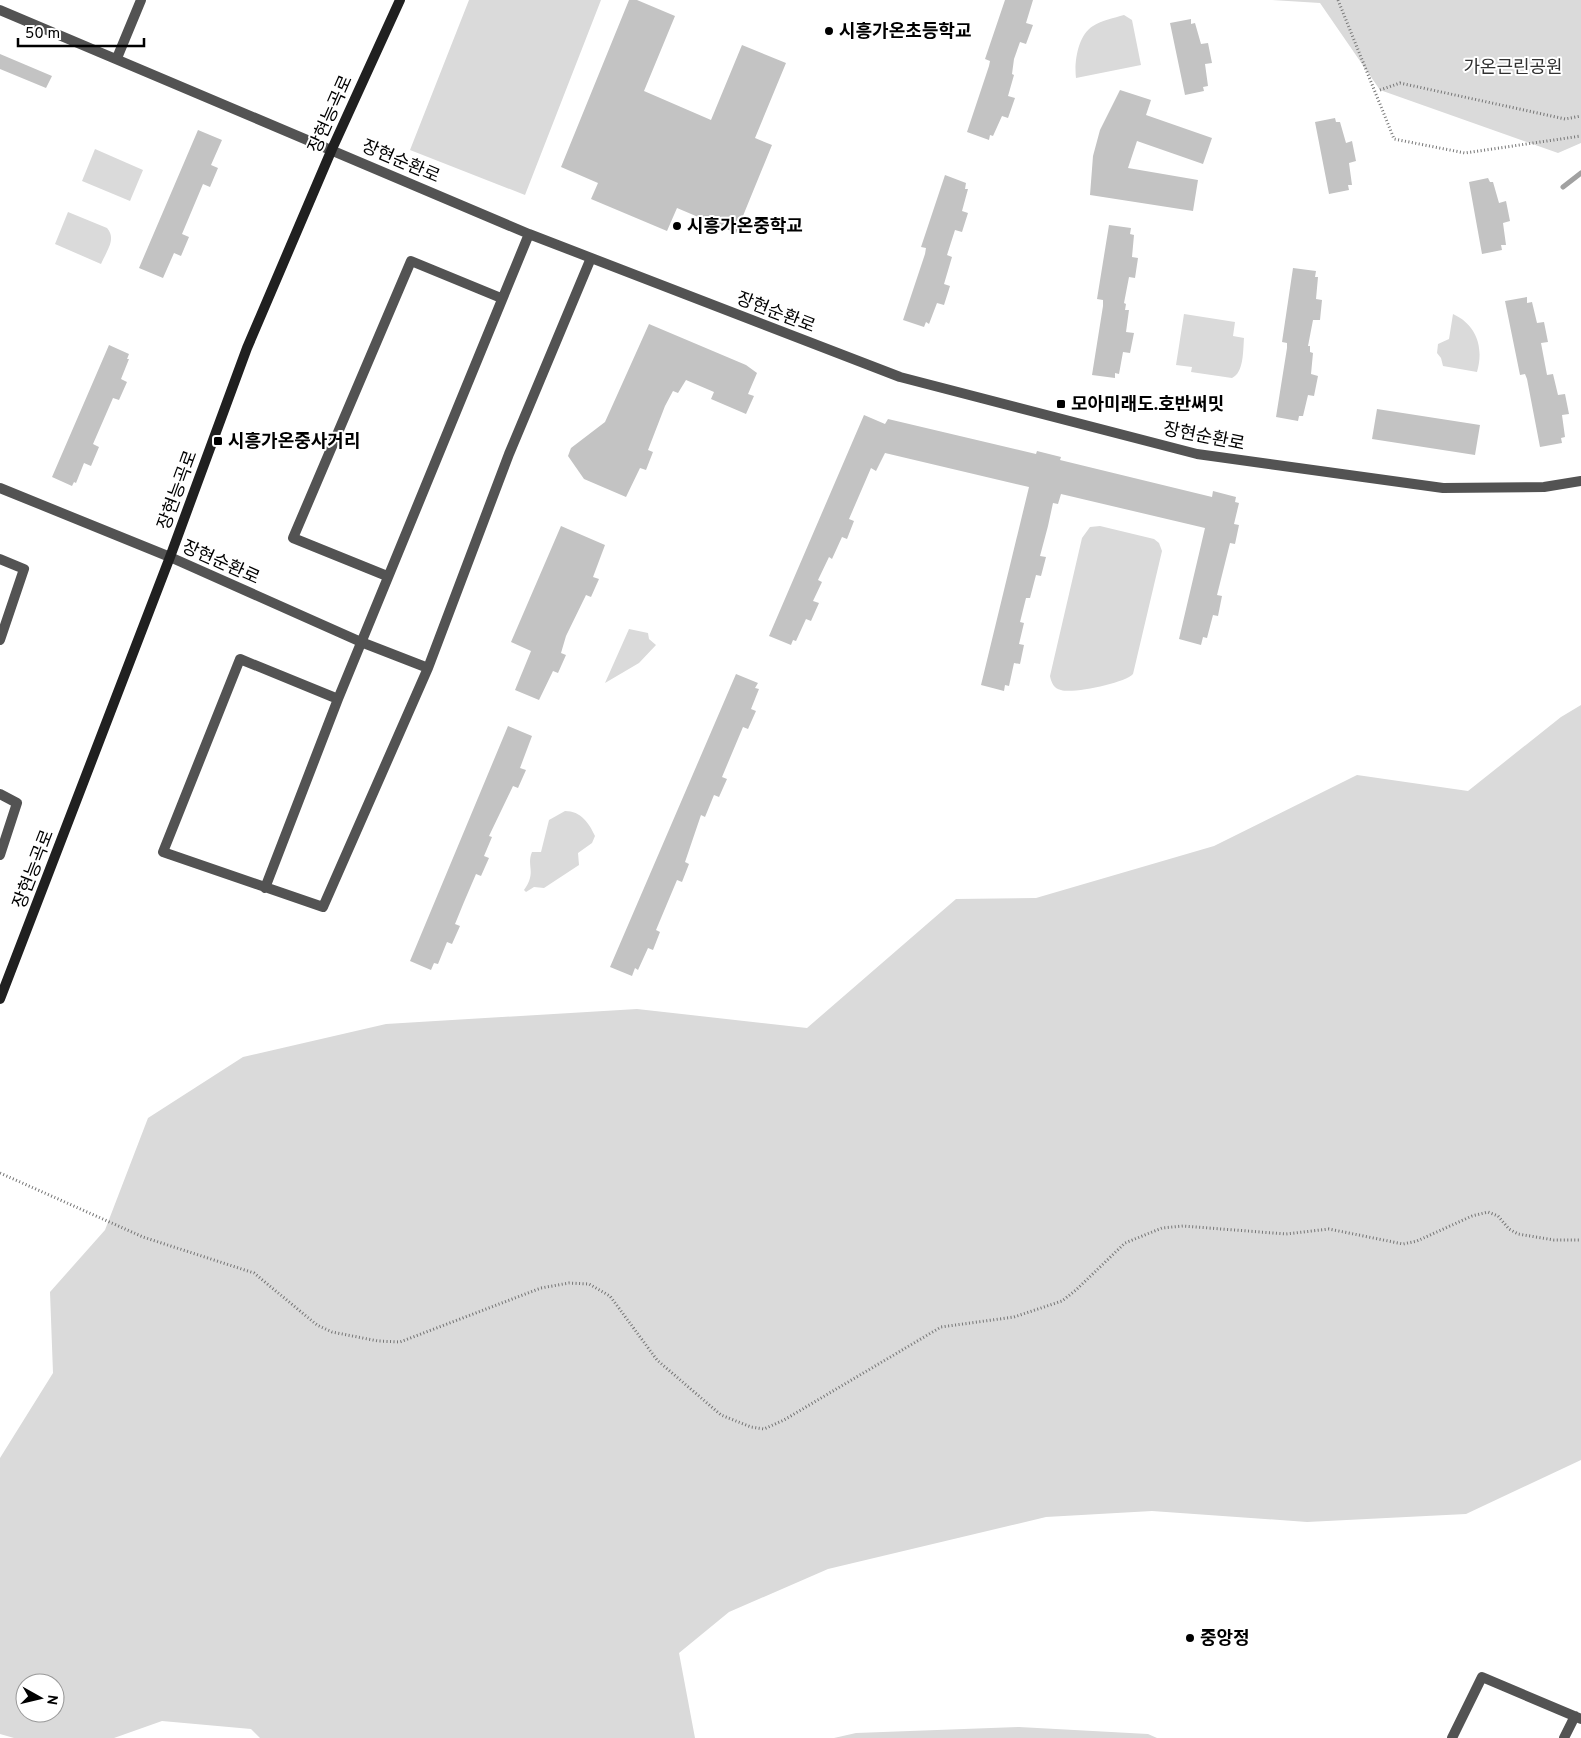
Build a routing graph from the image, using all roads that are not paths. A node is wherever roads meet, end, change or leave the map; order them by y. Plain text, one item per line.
1 (141, 0) edge
2 (400, 0) edge
3 (0, 10) edge
4 (117, 58) junction
5 (332, 149) junction
6 (529, 234) junction
7 (590, 258) junction
8 (501, 298) junction
9 (1581, 481) edge
10 (0, 488) edge
11 (170, 557) junction
12 (0, 559) edge
13 (387, 576) junction
14 (0, 640) edge
15 (362, 642) junction
16 (428, 668) junction
17 (338, 699) junction
18 (0, 794) edge
19 (0, 855) edge
20 (265, 888) junction
21 (0, 999) edge
22 (1578, 1717) edge
23 (1452, 1738) edge
24 (1564, 1738) edge

1 - 4 street
2 - 5 main road, 장현능곡로
3 - 4 street, 장현순환로
4 - 5 street, 장현순환로
5 - 6 street, 장현순환로
5 - 11 main road, 장현능곡로
6 - 7 street, 장현순환로
6 - 8 street
7 - 9 street, 장현순환로
7 - 16 street
8 - 13 street
8 - 13 street
10 - 11 street, 장현순환로
11 - 15 street, 장현순환로
11 - 21 main road, 장현능곡로
12 - 14 street
13 - 15 street
15 - 16 street, 장현순환로
15 - 17 street
16 - 20 street
17 - 20 street
17 - 20 street
18 - 19 street
22 - 23 street
22 - 24 street

